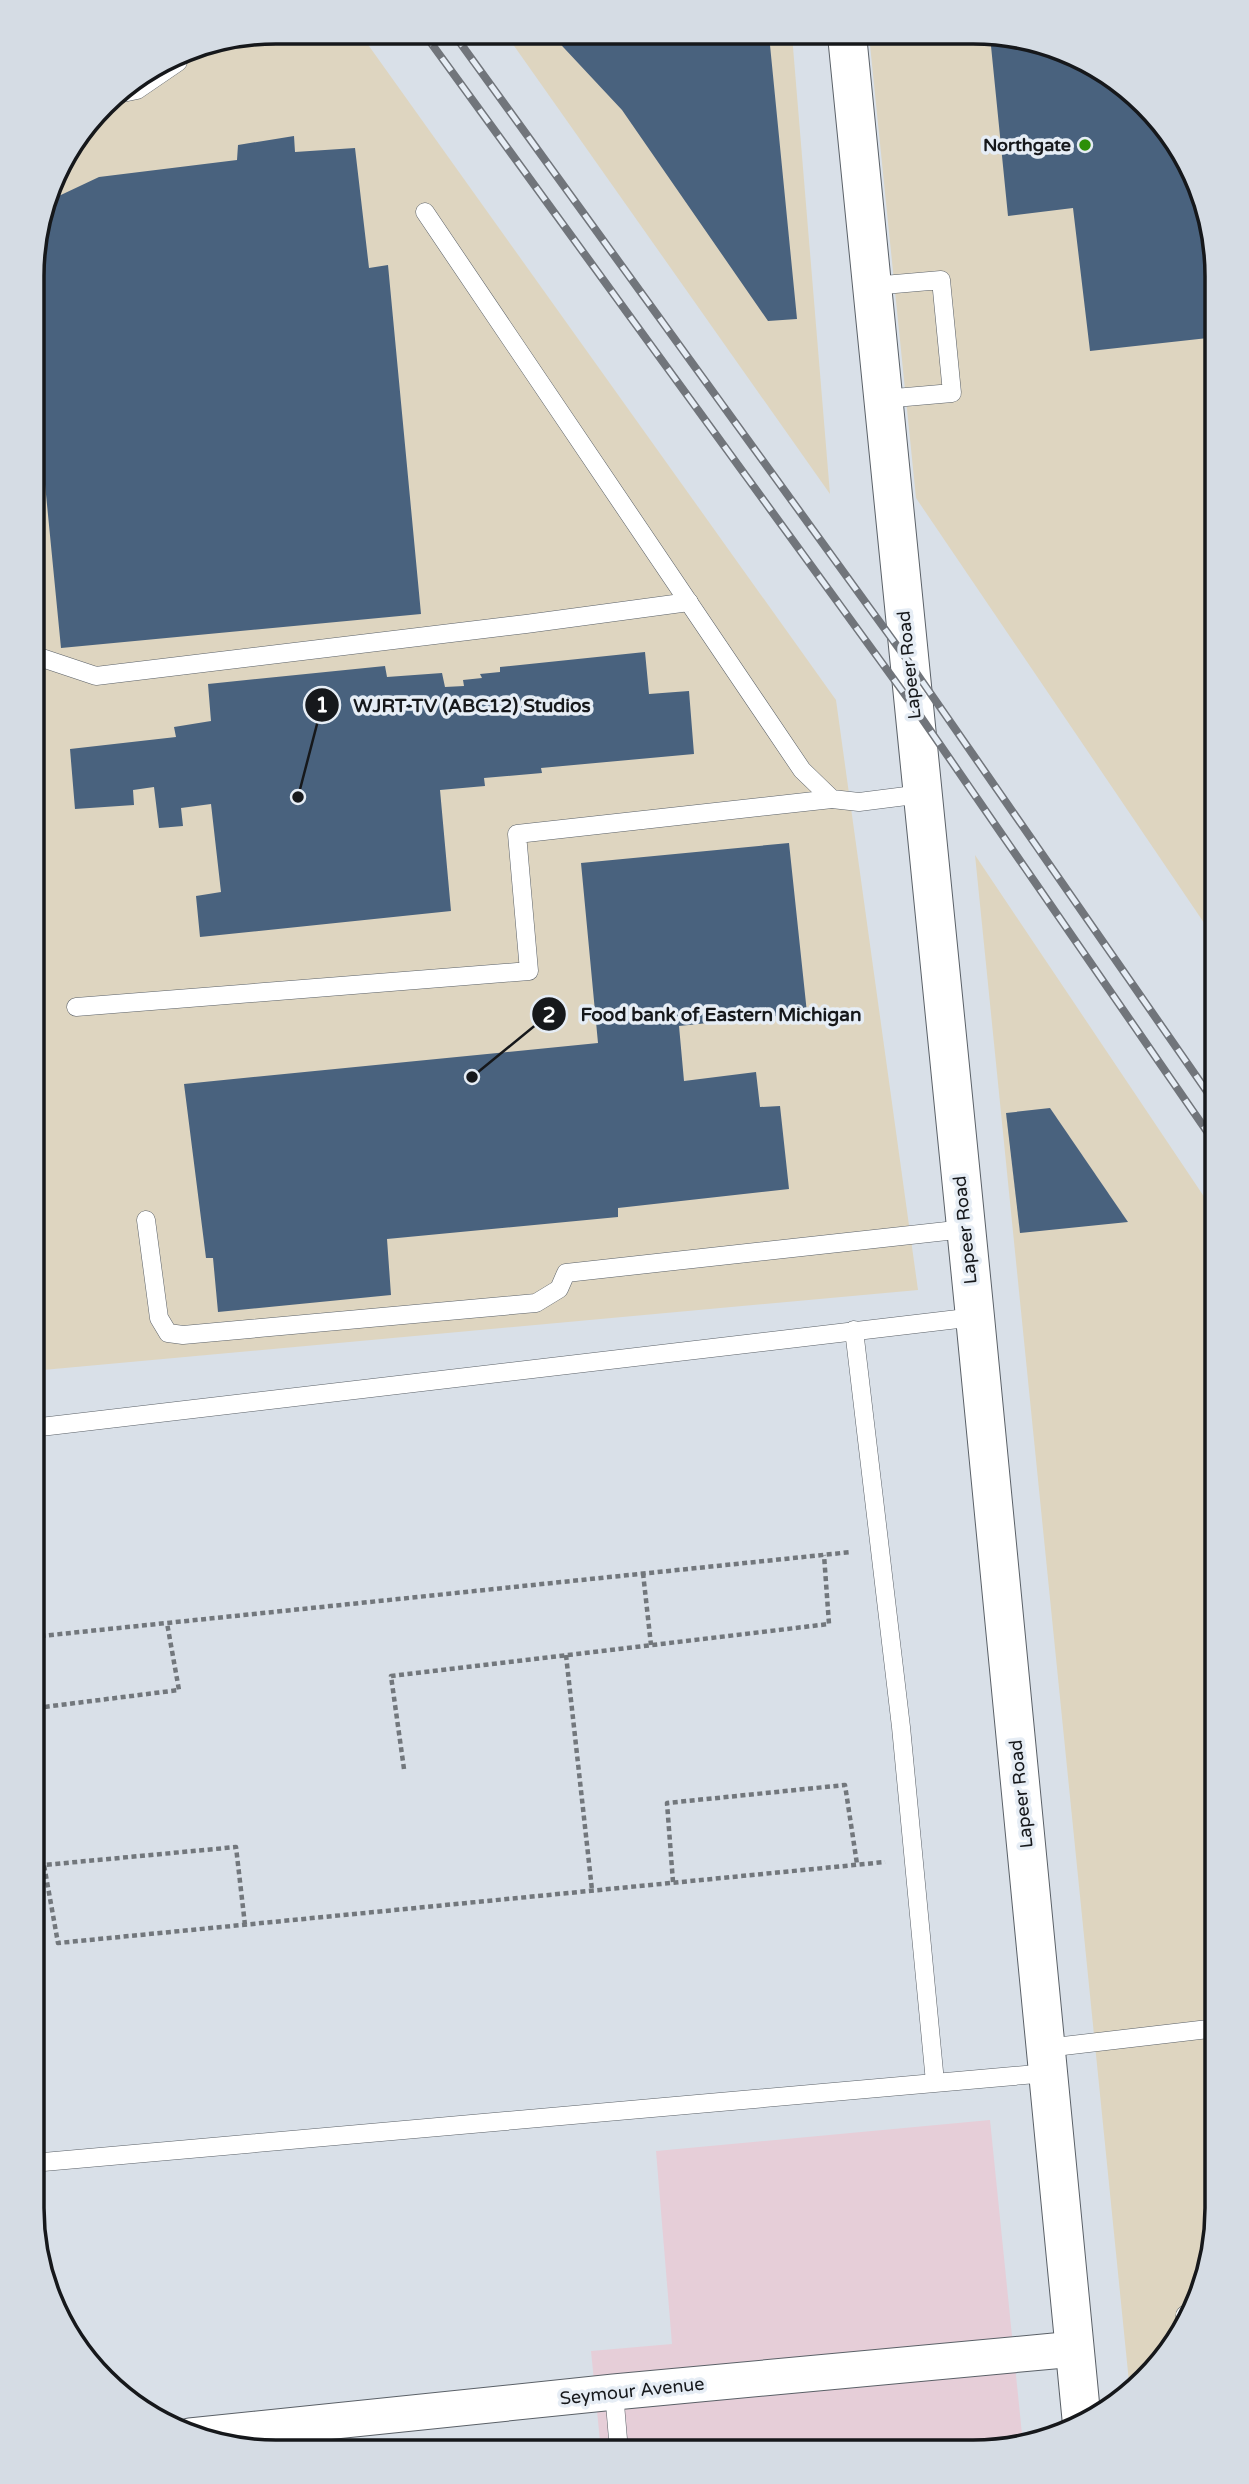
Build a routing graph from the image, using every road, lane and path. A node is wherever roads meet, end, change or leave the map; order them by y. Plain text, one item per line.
1 (848, 44) edge
2 (425, 212) dead end
3 (872, 286) junction
4 (883, 399) junction
5 (689, 602) junction
6 (44, 659) edge
7 (922, 794) junction
8 (832, 799) junction
9 (76, 1007) dead end
10 (146, 1220) dead end
11 (965, 1229) junction
12 (975, 1317) junction
13 (854, 1330) junction
14 (44, 1427) edge
15 (880, 1549) junction
16 (824, 1555) junction
17 (643, 1573) junction
18 (167, 1623) junction
19 (44, 1636) edge
20 (651, 1645) junction
21 (566, 1655) junction
22 (44, 1707) edge
23 (404, 1769) dead end
24 (914, 1859) junction
25 (857, 1864) junction
26 (673, 1882) junction
27 (592, 1890) junction
28 (245, 1925) junction
29 (1205, 2030) edge
30 (1047, 2060) junction
31 (935, 2082) junction
32 (44, 2162) edge
33 (1074, 2349) junction
34 (614, 2392) junction
35 (1081, 2413) edge
36 (220, 2433) edge
37 (618, 2440) edge

1 - 3 main road, Lapeer Road
2 - 5 lane
3 - 4 main road, Lapeer Road
3 - 4 lane
4 - 7 main road, Lapeer Road
5 - 6 lane
5 - 8 lane
7 - 8 lane
7 - 11 main road, Lapeer Road
8 - 9 lane
10 - 11 lane
11 - 12 main road, Lapeer Road
12 - 13 lane
12 - 30 main road, Lapeer Road
13 - 14 lane
13 - 15 lane
15 - 16 path
15 - 24 lane
16 - 17 path
16 - 20 path
17 - 18 path
17 - 20 path
18 - 19 path
18 - 22 path
20 - 21 path
21 - 23 path
21 - 27 path
24 - 25 path
24 - 31 lane
25 - 26 path
25 - 26 path
26 - 27 path
27 - 28 path
28 - 28 path
29 - 30 lane
30 - 31 lane
30 - 33 main road, Lapeer Road
31 - 32 lane
33 - 34 street, Seymour Avenue
33 - 35 main road, Lapeer Road
34 - 36 street, Seymour Avenue
34 - 37 lane

